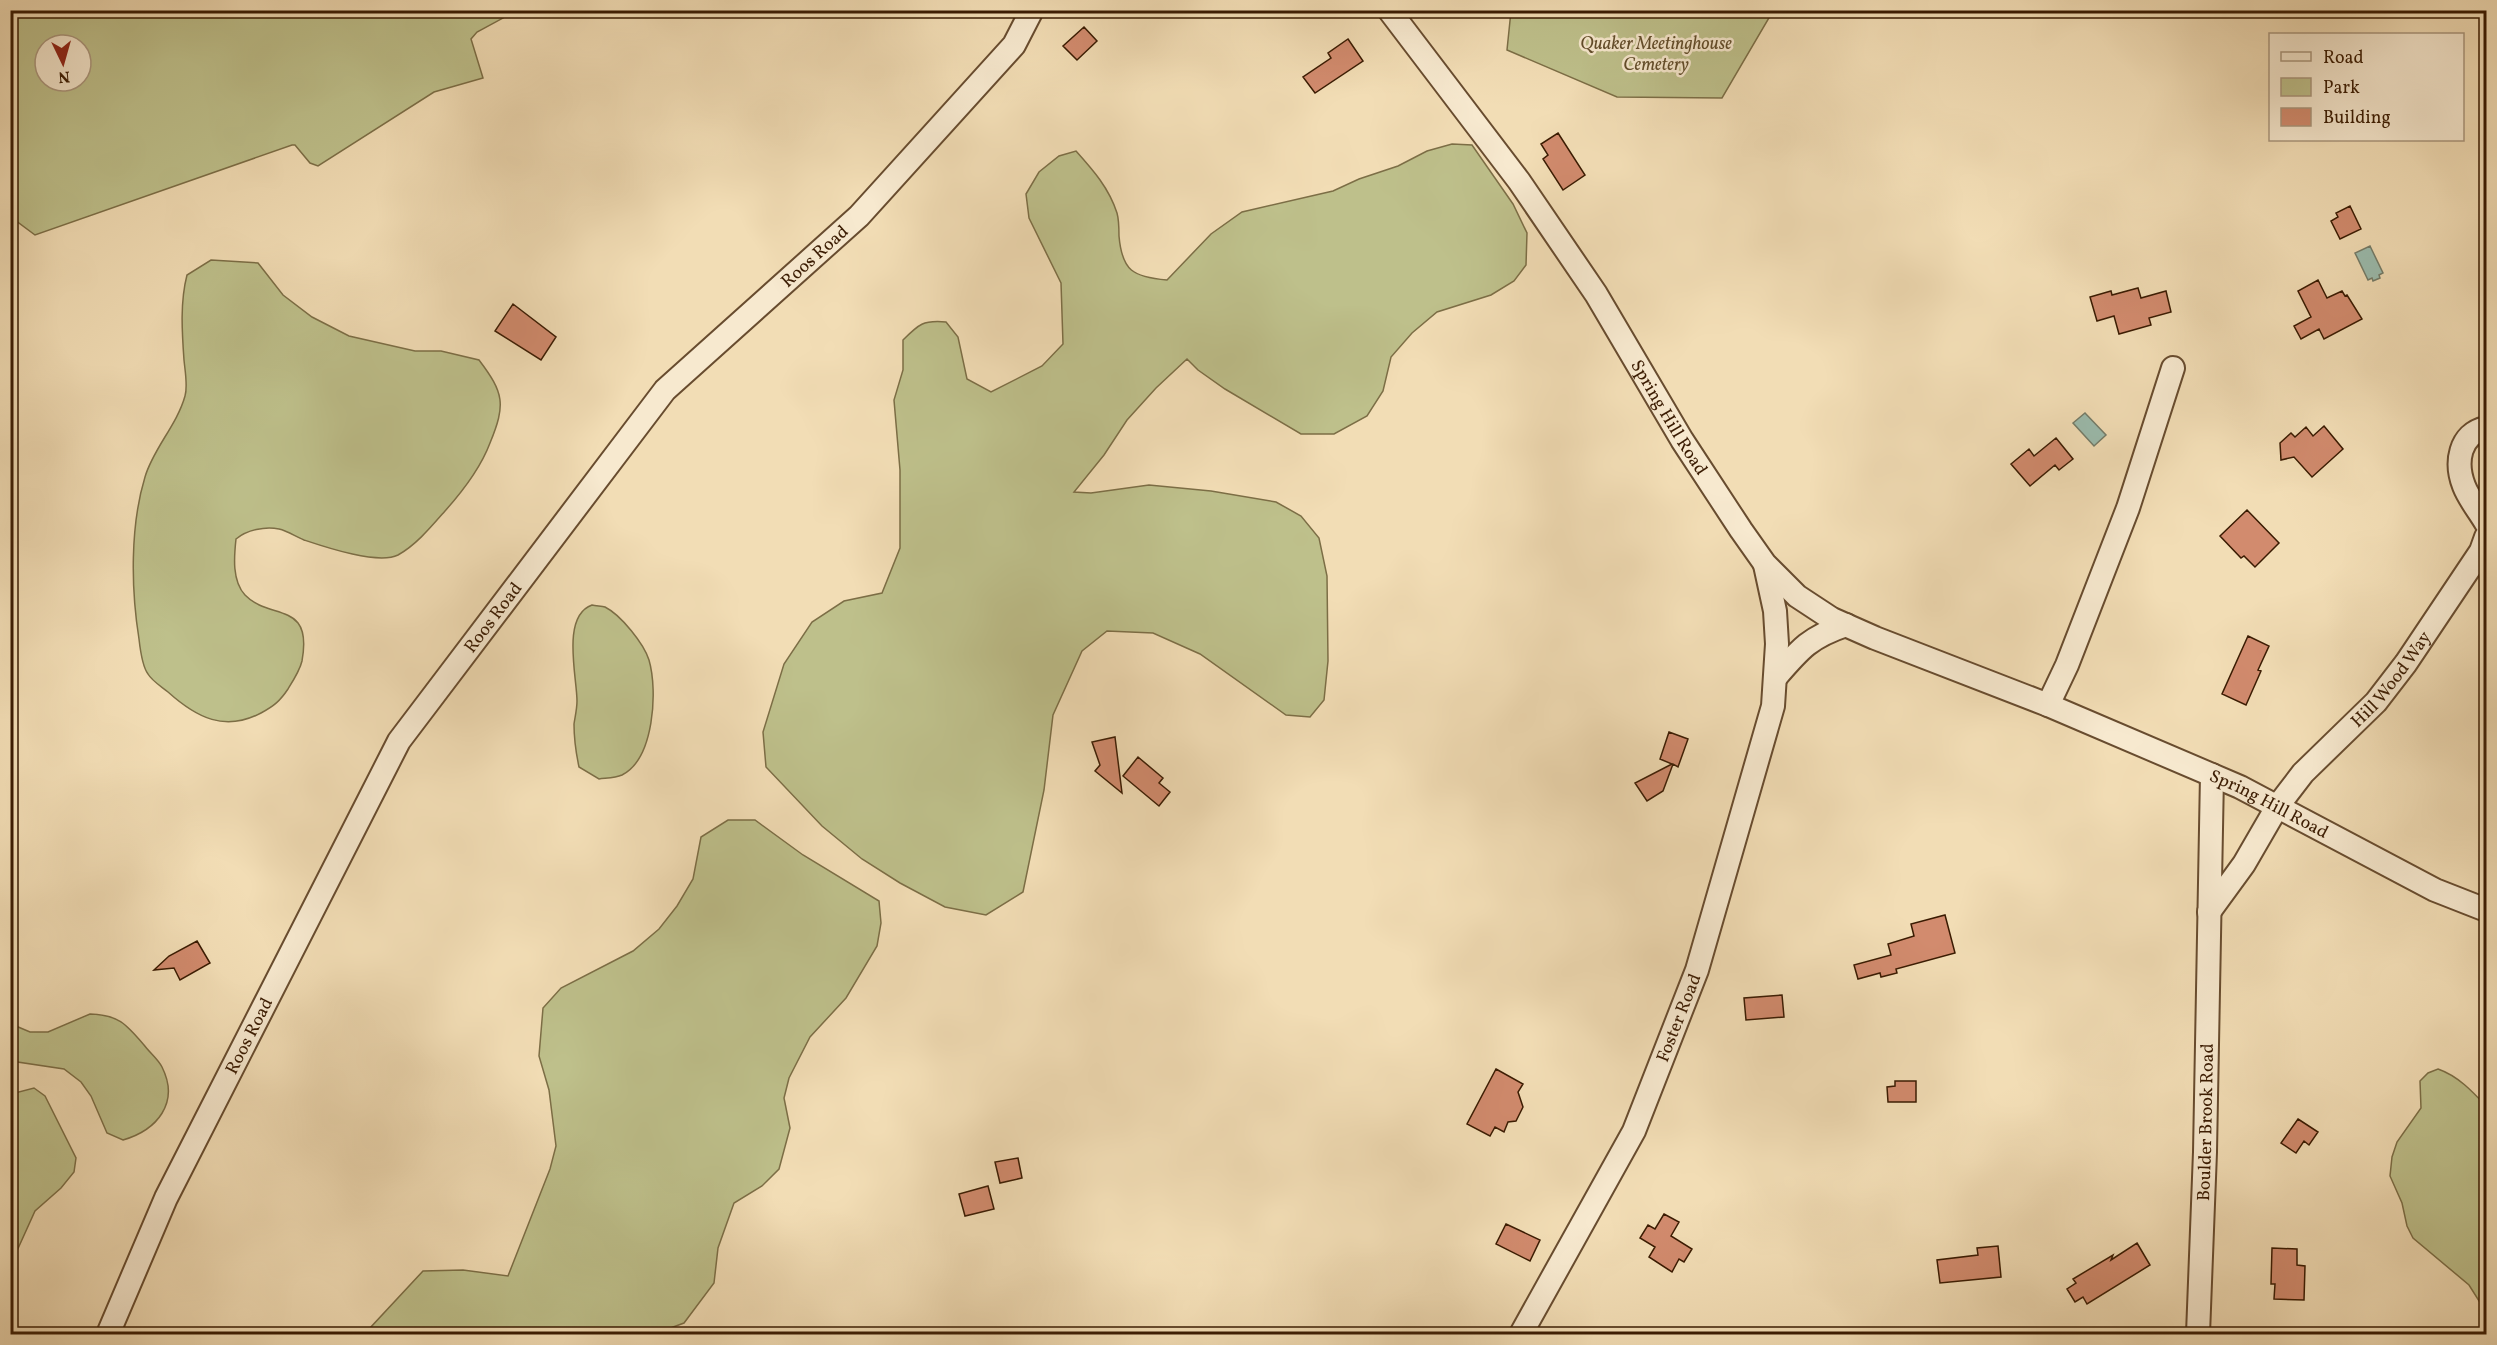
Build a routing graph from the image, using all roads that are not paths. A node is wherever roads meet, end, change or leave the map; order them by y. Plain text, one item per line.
1 (1032, 10) edge
2 (1389, 10) edge
3 (2173, 368) dead end
4 (2487, 428) edge
5 (2487, 523) edge
6 (2487, 537) edge
7 (1765, 564) junction
8 (1846, 625) junction
9 (1776, 677) junction
10 (2048, 705) junction
11 (2212, 775) junction
12 (2277, 807) junction
13 (2487, 910) edge
14 (2209, 912) junction
15 (108, 1335) edge
16 (1521, 1335) edge
17 (2198, 1335) edge

1 - 15 street, Roos Road
2 - 7 street, Spring Hill Road
3 - 10 street
4 - 5 street
6 - 12 street, Hill Wood Way
7 - 8 street, Spring Hill Road
7 - 9 street, Foster Road
8 - 9 street
8 - 10 street, Spring Hill Road
9 - 16 street, Foster Road
10 - 11 street, Spring Hill Road
11 - 12 street, Spring Hill Road
11 - 14 street, Boulder Brook Road
12 - 13 street, Spring Hill Road
12 - 14 street
14 - 17 street, Boulder Brook Road

